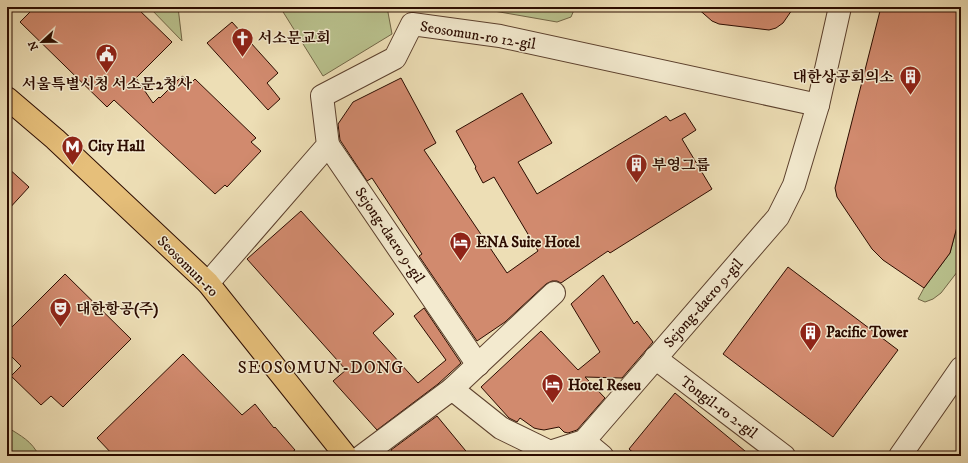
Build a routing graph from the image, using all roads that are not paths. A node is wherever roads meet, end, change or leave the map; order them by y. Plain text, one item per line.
1 (840, 7) edge
2 (411, 16) edge
3 (7, 98) edge
4 (818, 105) junction
5 (328, 145) junction
6 (208, 284) junction
7 (554, 294) dead end
8 (655, 358) junction
9 (478, 364) junction
10 (961, 368) edge
11 (452, 389) junction
12 (584, 441) junction
13 (346, 456) edge
14 (362, 456) edge
15 (602, 456) edge
16 (784, 456) edge
17 (900, 456) edge

1 - 4 street, Sejong-daero 9-gil
2 - 4 street, Seosomun-ro 12-gil
2 - 5 street, Seosomun-ro 12-gil
3 - 6 main road, Seosomun-ro
4 - 8 street, Sejong-daero 9-gil
5 - 6 street
5 - 9 street, Sejong-daero 9-gil
6 - 13 main road, Seosomun-ro
7 - 9 street
8 - 12 street, Sejong-daero 9-gil
8 - 16 street, Tongil-ro 2-gil
9 - 11 street
10 - 17 street
11 - 12 street
11 - 14 street
12 - 15 street

